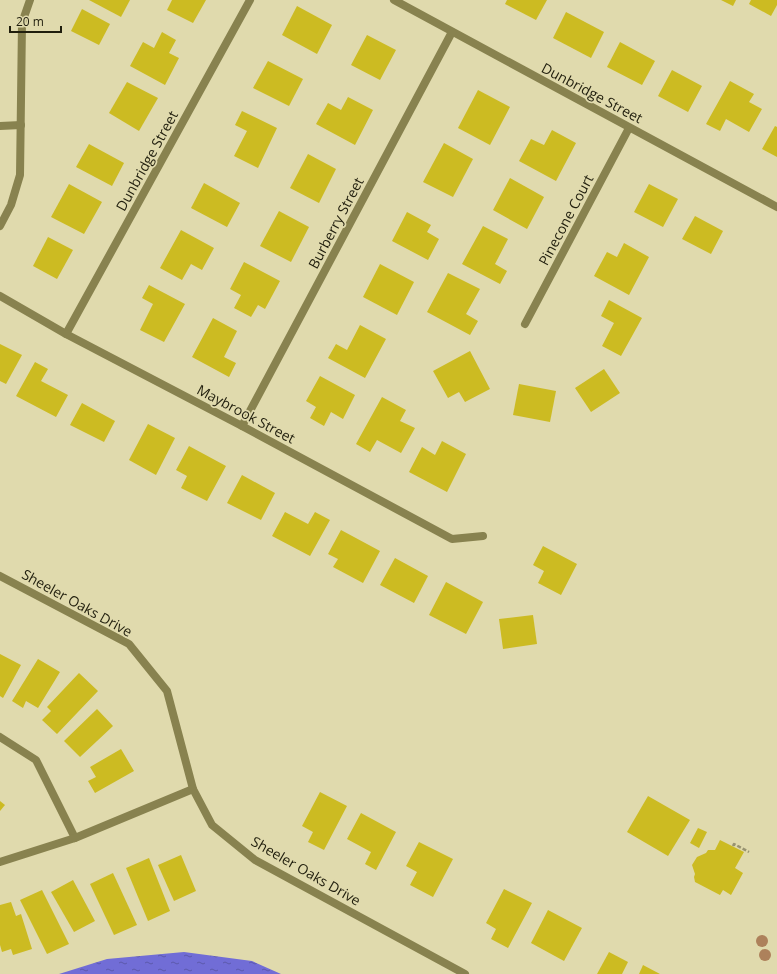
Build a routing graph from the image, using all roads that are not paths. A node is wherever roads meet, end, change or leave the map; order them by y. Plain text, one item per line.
1 (30, 0) edge
2 (250, 0) edge
3 (394, 0) edge
4 (452, 32) junction
5 (20, 125) junction
6 (0, 126) edge
7 (630, 128) junction
8 (777, 207) edge
9 (0, 226) edge
10 (0, 296) edge
11 (524, 324) dead end
12 (66, 334) junction
13 (242, 426) junction
14 (483, 536) dead end
15 (0, 576) edge
16 (0, 737) edge
17 (193, 789) junction
18 (75, 838) junction
19 (0, 862) edge
20 (465, 974) edge

1 - 5 street
2 - 12 street, Dunbridge Street
3 - 4 street, Dunbridge Street
4 - 7 street, Dunbridge Street
4 - 13 street, Burberry Street
5 - 6 street
5 - 9 street
7 - 8 street, Dunbridge Street
7 - 11 street, Pinecone Court
10 - 12 street, Maybrook Street
12 - 13 street, Maybrook Street
13 - 14 street, Maybrook Street
15 - 17 street, Sheeler Oaks Drive
16 - 18 street
17 - 18 street
17 - 20 street, Sheeler Oaks Drive
18 - 19 street

